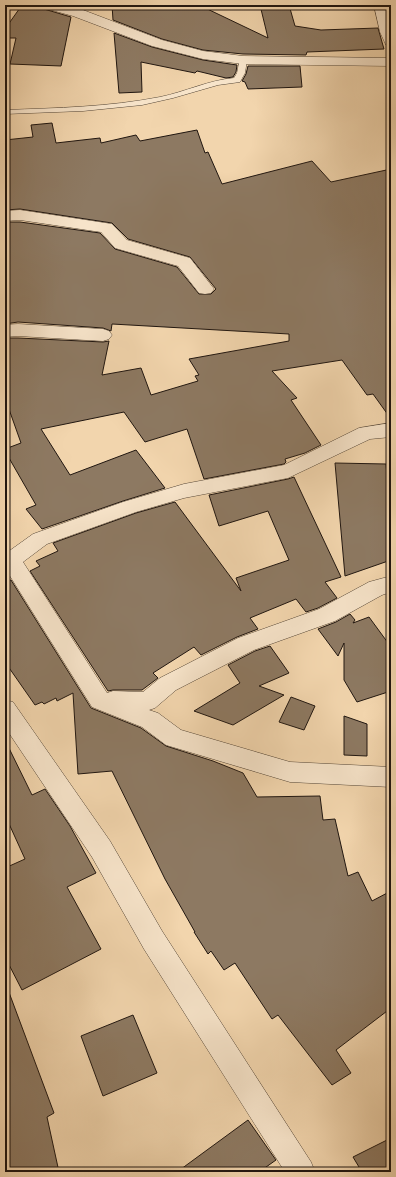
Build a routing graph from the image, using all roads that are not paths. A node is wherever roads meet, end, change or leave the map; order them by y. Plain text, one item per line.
1 (48, 5) edge
2 (381, 5) edge
3 (391, 42) edge
4 (243, 60) junction
5 (391, 62) edge
6 (5, 112) edge
7 (5, 216) edge
8 (205, 289) dead end
9 (5, 331) edge
10 (103, 335) dead end
11 (391, 430) edge
12 (391, 584) edge
13 (100, 700) junction
14 (5, 709) edge
15 (391, 777) edge
16 (301, 1172) edge

1 - 4 street
2 - 3 street
4 - 5 street
4 - 6 lane
7 - 8 street
9 - 10 street
11 - 13 street
12 - 13 street
13 - 15 street
14 - 16 street

